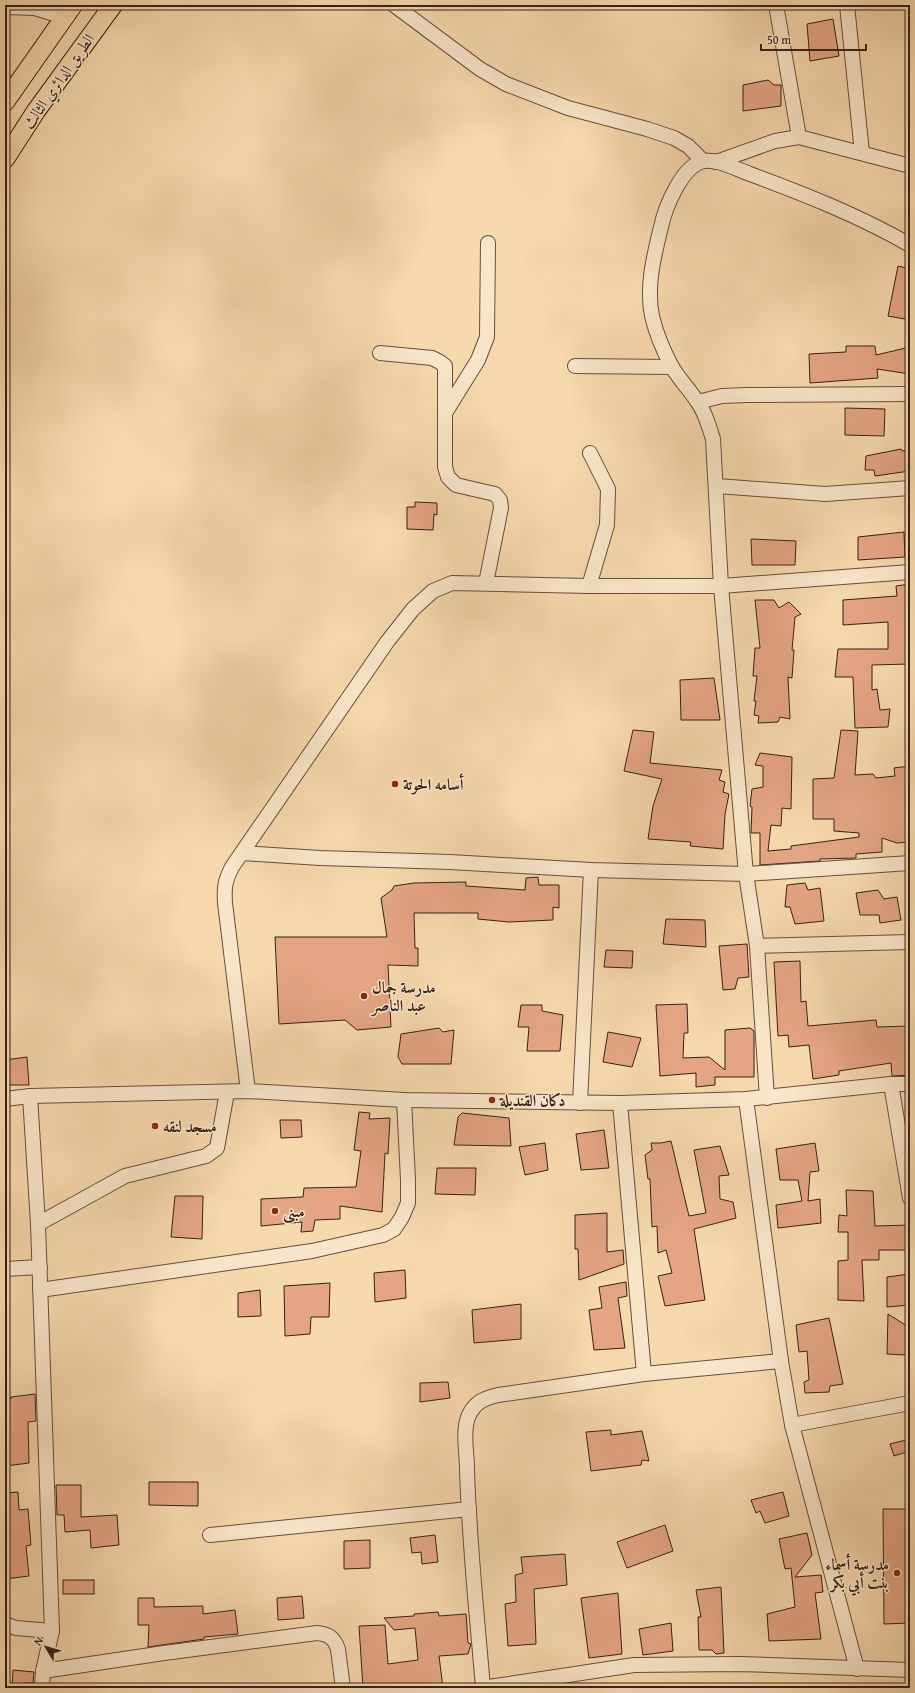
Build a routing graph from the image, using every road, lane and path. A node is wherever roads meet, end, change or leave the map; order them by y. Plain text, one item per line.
1 (113, 5) edge
2 (394, 5) edge
3 (776, 5) edge
4 (847, 5) edge
5 (5, 7) edge
6 (69, 11) edge
7 (5, 102) edge
8 (800, 137) junction
9 (862, 153) junction
10 (5, 159) edge
11 (710, 162) junction
12 (910, 166) edge
13 (488, 243) dead end
14 (910, 245) edge
15 (380, 353) dead end
16 (575, 366) dead end
17 (672, 367) junction
18 (910, 394) edge
19 (698, 402) junction
20 (445, 413) junction
21 (590, 453) dead end
22 (717, 486) junction
23 (910, 488) edge
24 (910, 572) edge
25 (486, 583) junction
26 (589, 586) junction
27 (722, 586) junction
28 (242, 853) junction
29 (910, 863) edge
30 (591, 870) junction
31 (746, 874) junction
32 (910, 942) edge
33 (757, 946) junction
34 (892, 1084) junction
35 (910, 1084) edge
36 (248, 1091) junction
37 (227, 1092) junction
38 (30, 1096) junction
39 (767, 1098) junction
40 (5, 1099) edge
41 (404, 1100) junction
42 (746, 1100) junction
43 (620, 1103) junction
44 (580, 1104) junction
45 (910, 1198) edge
46 (38, 1224) junction
47 (40, 1267) junction
48 (5, 1269) edge
49 (40, 1290) junction
50 (781, 1360) junction
51 (644, 1374) junction
52 (910, 1402) edge
53 (792, 1424) junction
54 (469, 1509) junction
55 (210, 1535) dead end
56 (5, 1624) edge
57 (52, 1631) junction
58 (857, 1669) junction
59 (910, 1670) edge
60 (43, 1671) junction
61 (502, 1687) edge
62 (42, 1688) edge
63 (343, 1688) edge
64 (482, 1688) edge

1 - 10 main road, الطريق الدائري الثالث
2 - 11 street
3 - 8 street
4 - 9 street
5 - 6 street
6 - 7 main road, الطريق الدائري الثالث
8 - 9 street
8 - 11 street
9 - 12 street
11 - 14 street
11 - 17 street
13 - 20 street
15 - 20 street
16 - 17 street
17 - 19 street
18 - 19 street
19 - 22 street
20 - 25 street
21 - 26 street
22 - 23 street
22 - 27 street
24 - 27 street
25 - 26 street
25 - 28 street
26 - 27 street
27 - 31 street
28 - 30 street
28 - 36 street
29 - 31 street
30 - 31 street
30 - 44 street
31 - 33 street
32 - 33 street
33 - 39 street
34 - 35 street
34 - 39 street
34 - 45 street
36 - 37 street
36 - 41 street
37 - 38 street
37 - 46 street
38 - 40 street
38 - 46 street
39 - 42 street
41 - 44 street
41 - 49 street
42 - 43 street
42 - 50 street
43 - 44 street
43 - 51 street
46 - 47 street
47 - 48 street
47 - 49 street
49 - 57 street
50 - 51 street
50 - 53 street
51 - 54 street
52 - 53 street
53 - 58 street
54 - 55 street
54 - 64 street
56 - 57 street
57 - 60 street
58 - 59 street
58 - 61 street
60 - 62 street
60 - 63 street
61 - 64 street

